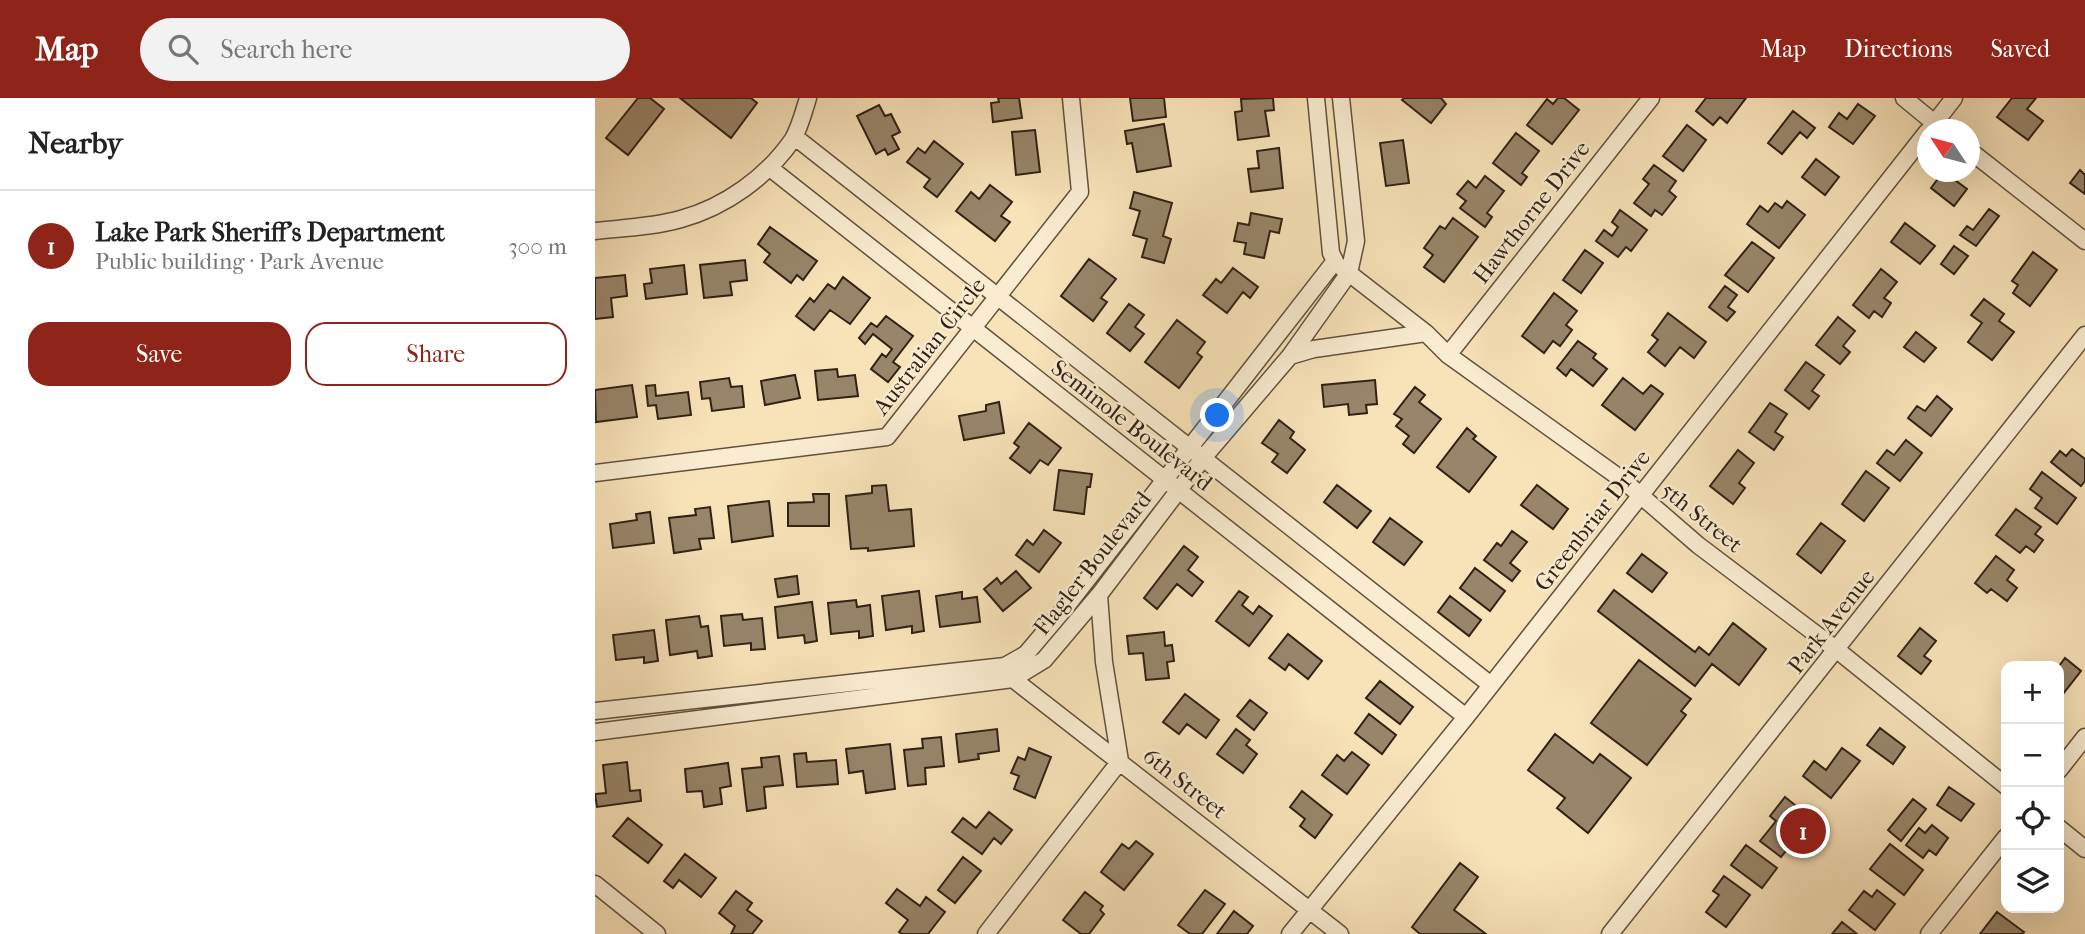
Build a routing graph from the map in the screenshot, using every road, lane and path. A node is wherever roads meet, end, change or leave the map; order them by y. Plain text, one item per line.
1 (808, 98) edge
2 (1071, 98) edge
3 (1316, 98) edge
4 (1341, 98) edge
5 (1651, 98) edge
6 (1904, 98) edge
7 (1954, 98) edge
8 (1925, 119) edge
9 (1940, 119) edge
10 (795, 136) junction
11 (1917, 149) edge
12 (1980, 159) edge
13 (770, 168) junction
14 (595, 231) edge
15 (2085, 241) edge
16 (1335, 261) junction
17 (1349, 273) junction
18 (997, 295) junction
19 (973, 329) junction
20 (1426, 333) junction
21 (2085, 335) edge
22 (1448, 355) junction
23 (1290, 356) junction
24 (1197, 452) junction
25 (595, 473) edge
26 (1164, 480) junction
27 (1178, 491) junction
28 (1639, 496) junction
29 (1099, 595) junction
30 (1837, 650) junction
31 (1009, 672) junction
32 (1491, 685) junction
33 (595, 711) edge
34 (1466, 717) junction
35 (595, 732) edge
36 (2085, 737) edge
37 (1120, 761) junction
38 (2064, 764) edge
39 (2001, 782) edge
40 (2064, 832) edge
41 (2001, 843) edge
42 (2085, 849) edge
43 (595, 884) edge
44 (1309, 909) junction
45 (657, 934) edge
46 (986, 934) edge
47 (1290, 934) edge
48 (1341, 934) edge
49 (1610, 934) edge
50 (1929, 934) edge

1 - 10 street
2 - 18 street, Australian Circle
3 - 16 street
4 - 17 street, Flagler Boulevard
5 - 22 street, Hawthorne Drive
6 - 8 street
7 - 9 street, Greenbriar Drive
10 - 13 street
10 - 18 street, Seminole Boulevard
11 - 28 street, Greenbriar Drive
12 - 15 street
13 - 14 street
13 - 19 street, Seminole Boulevard
16 - 17 street, 5th Street
16 - 24 street, Flagler Boulevard
17 - 20 street, 5th Street
17 - 23 street, Flagler Boulevard
18 - 19 street, Australian Circle
18 - 24 street, Seminole Boulevard
19 - 25 street, Australian Circle
19 - 26 street, Seminole Boulevard
20 - 22 street, 5th Street
20 - 23 street
21 - 30 street, Park Avenue
22 - 28 street, 5th Street
23 - 24 street, Flagler Boulevard
24 - 26 street, Flagler Boulevard
24 - 27 street, Flagler Boulevard
24 - 32 street, Seminole Boulevard
26 - 27 street, Seminole Boulevard
26 - 31 street, Flagler Boulevard
27 - 29 street, Flagler Boulevard
27 - 34 street, Seminole Boulevard
28 - 30 street, 5th Street
28 - 32 street, Greenbriar Drive
29 - 31 street, Flagler Boulevard
29 - 37 street
30 - 39 street, 5th Street
30 - 49 street, Park Avenue
31 - 33 street, Flagler Boulevard
31 - 35 street, Flagler Boulevard
31 - 37 street, 6th Street
32 - 34 street, Greenbriar Drive
34 - 44 street, Greenbriar Drive
36 - 38 street
37 - 44 street, 6th Street
37 - 46 street
40 - 42 street
41 - 50 street
43 - 45 street
44 - 47 street, Greenbriar Drive
44 - 48 street, 6th Street

